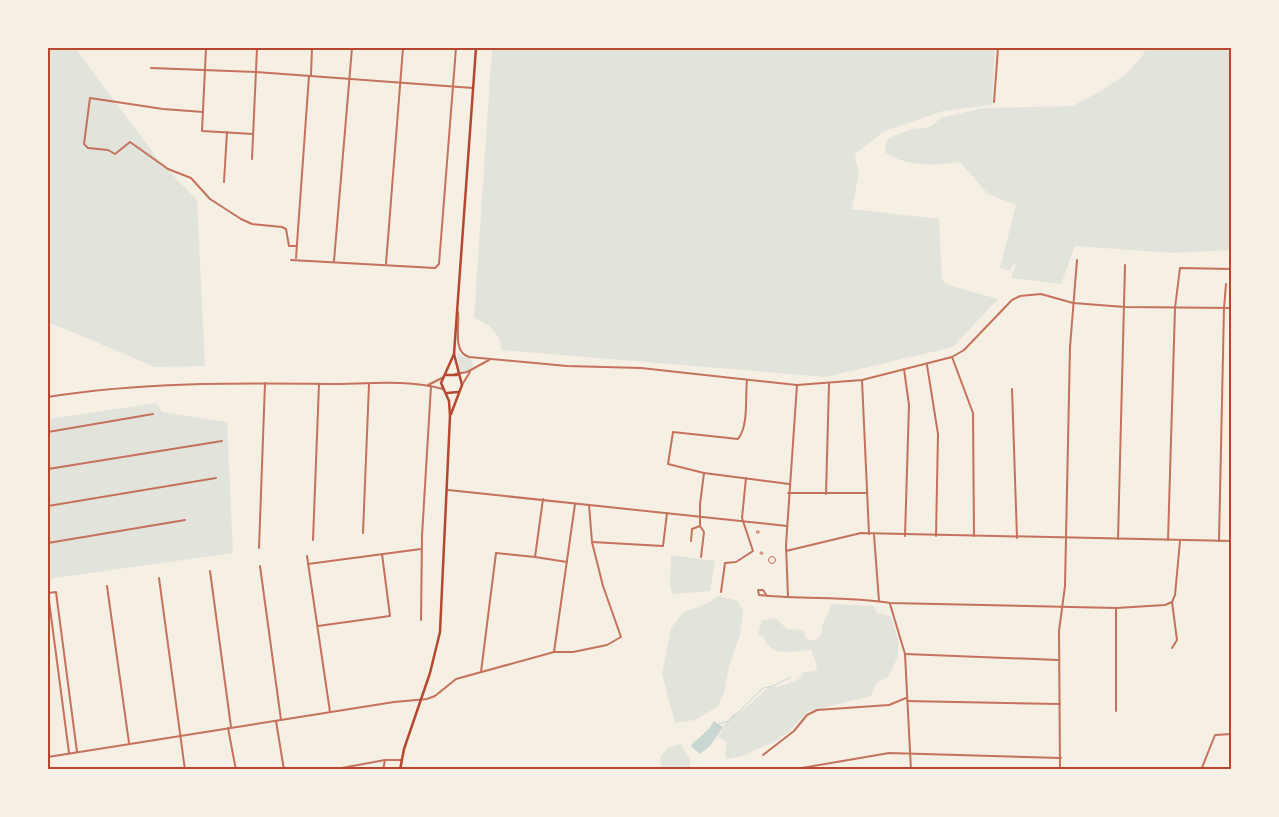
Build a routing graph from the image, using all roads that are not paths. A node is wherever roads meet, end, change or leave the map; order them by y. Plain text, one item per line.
1 (206, 48) edge
2 (257, 48) edge
3 (312, 48) edge
4 (352, 48) edge
5 (403, 48) edge
6 (456, 48) edge
7 (476, 48) edge
8 (998, 48) edge
9 (151, 68) dead end
10 (205, 72) junction
11 (256, 72) junction
12 (310, 76) junction
13 (350, 79) junction
14 (400, 84) junction
15 (453, 87) junction
16 (474, 88) junction
17 (994, 102) dead end
18 (203, 112) junction
19 (227, 132) junction
20 (253, 134) junction
21 (252, 159) dead end
22 (224, 182) dead end
23 (297, 246) junction
24 (296, 259) junction
25 (291, 260) dead end
26 (1078, 260) dead end
27 (334, 261) junction
28 (386, 264) junction
29 (1125, 265) dead end
30 (1232, 269) edge
31 (1226, 284) dead end
32 (1073, 304) junction
33 (458, 305) junction
34 (1125, 308) junction
35 (1175, 308) junction
36 (1224, 308) junction
37 (1232, 308) edge
38 (454, 354) junction
39 (952, 357) junction
40 (494, 360) junction
41 (927, 365) junction
42 (904, 369) junction
43 (471, 370) junction
44 (457, 375) junction
45 (444, 377) junction
46 (747, 380) junction
47 (862, 380) junction
48 (265, 383) junction
49 (319, 384) junction
50 (369, 384) junction
51 (829, 384) junction
52 (428, 385) junction
53 (462, 385) junction
54 (797, 385) junction
55 (431, 386) junction
56 (442, 389) junction
57 (1012, 389) dead end
58 (446, 392) junction
59 (458, 392) junction
60 (48, 398) edge
61 (153, 414) dead end
62 (450, 416) junction
63 (48, 432) edge
64 (222, 441) dead end
65 (48, 469) edge
66 (704, 473) junction
67 (216, 478) dead end
68 (746, 478) junction
69 (789, 484) junction
70 (448, 490) junction
71 (788, 493) junction
72 (866, 493) junction
73 (826, 494) junction
74 (542, 499) junction
75 (575, 503) junction
76 (589, 505) junction
77 (48, 506) edge
78 (667, 513) junction
79 (700, 517) junction
80 (185, 520) dead end
81 (744, 522) junction
82 (700, 526) junction
83 (787, 526) junction
84 (363, 532) dead end
85 (869, 534) junction
86 (874, 535) junction
87 (905, 536) junction
88 (936, 536) junction
89 (974, 536) junction
90 (1017, 538) junction
91 (1066, 538) junction
92 (1118, 539) junction
93 (313, 540) dead end
94 (1168, 540) junction
95 (691, 541) dead end
96 (1180, 541) junction
97 (1219, 541) junction
98 (48, 542) edge
99 (592, 542) junction
100 (1232, 542) edge
101 (259, 548) dead end
102 (421, 548) junction
103 (786, 551) junction
104 (382, 554) junction
105 (307, 556) dead end
106 (535, 557) junction
107 (701, 557) dead end
108 (567, 562) junction
109 (308, 564) junction
110 (260, 566) dead end
111 (210, 571) dead end
112 (159, 578) dead end
113 (107, 586) dead end
114 (721, 592) dead end
115 (48, 593) edge
116 (767, 596) dead end
117 (788, 598) junction
118 (880, 601) junction
119 (1172, 602) junction
120 (890, 603) junction
121 (1061, 607) junction
122 (1116, 608) junction
123 (421, 620) dead end
124 (318, 626) junction
125 (1172, 648) dead end
126 (554, 652) junction
127 (905, 654) junction
128 (1058, 660) junction
129 (481, 673) junction
130 (907, 698) junction
131 (421, 701) junction
132 (907, 701) junction
133 (1060, 704) junction
134 (1116, 710) dead end
135 (330, 713) junction
136 (281, 720) junction
137 (276, 721) junction
138 (229, 728) junction
139 (1232, 734) edge
140 (181, 736) junction
141 (129, 743) junction
142 (77, 752) junction
143 (69, 753) junction
144 (910, 753) junction
145 (763, 755) dead end
146 (48, 757) edge
147 (1061, 758) junction
148 (385, 760) junction
149 (401, 760) junction
150 (185, 770) edge
151 (236, 770) edge
152 (284, 770) edge
153 (331, 770) edge
154 (383, 770) edge
155 (400, 770) edge
156 (790, 770) edge
157 (911, 770) edge
158 (1060, 770) edge
159 (1200, 770) edge

1 - 10 street
2 - 11 street
3 - 12 street
4 - 13 street
5 - 14 street
6 - 15 street
7 - 16 main road
8 - 17 street
9 - 10 street
10 - 11 street
10 - 18 street
11 - 12 street
11 - 20 street
12 - 13 street
12 - 23 street
13 - 14 street
13 - 27 street
14 - 15 street
14 - 28 street
15 - 16 street
15 - 28 street
16 - 33 main road
18 - 19 street
18 - 23 street
19 - 20 street
19 - 22 street
20 - 21 street
23 - 24 street
24 - 25 street
24 - 27 street
26 - 32 street
27 - 28 street
29 - 34 street
30 - 35 street
31 - 36 street
32 - 34 street
32 - 39 street
32 - 91 street
33 - 38 main road
33 - 40 street
34 - 35 street
34 - 92 street
35 - 36 street
35 - 94 street
36 - 37 street
36 - 97 street
38 - 44 main road
38 - 45 main road
39 - 41 street
39 - 89 street
40 - 43 street
40 - 46 street
41 - 42 street
41 - 88 street
42 - 47 street
42 - 87 street
43 - 44 street
43 - 53 street
44 - 45 main road
44 - 53 main road
45 - 52 street
45 - 56 main road
46 - 54 street
46 - 66 street
47 - 51 street
47 - 72 street
48 - 49 street
48 - 60 street
48 - 101 street
49 - 50 street
49 - 93 street
50 - 52 street
50 - 84 street
51 - 54 street
51 - 73 street
52 - 55 street
53 - 59 main road
54 - 69 street
55 - 56 street
55 - 102 street
56 - 58 main road
57 - 90 street
58 - 59 main road
58 - 62 main road
59 - 62 main road
61 - 63 street
62 - 70 main road
64 - 65 street
66 - 68 street
66 - 79 street
67 - 77 street
68 - 69 street
68 - 81 street
69 - 71 street
70 - 74 street
70 - 131 main road
71 - 73 street
71 - 83 street
72 - 73 street
72 - 85 street
74 - 75 street
74 - 106 street
75 - 76 street
75 - 108 street
76 - 78 street
76 - 99 street
78 - 79 street
78 - 99 street
79 - 81 street
79 - 82 street
80 - 98 street
81 - 83 street
81 - 114 street
82 - 95 street
82 - 107 street
83 - 103 street
85 - 86 street
85 - 103 street
86 - 87 street
86 - 118 street
87 - 88 street
88 - 89 street
89 - 90 street
90 - 91 street
91 - 92 street
91 - 121 street
92 - 94 street
94 - 96 street
96 - 97 street
96 - 119 street
97 - 100 street
99 - 126 street
102 - 104 street
102 - 123 street
103 - 117 street
104 - 109 street
104 - 124 street
105 - 109 street
106 - 108 street
106 - 129 street
108 - 126 street
109 - 124 street
110 - 136 street
111 - 138 street
112 - 140 street
113 - 141 street
115 - 142 street
115 - 143 street
116 - 117 street
117 - 118 street
118 - 120 street
119 - 122 street
119 - 125 street
120 - 121 street
120 - 127 street
121 - 122 street
121 - 128 street
122 - 134 street
124 - 135 street
126 - 129 street
127 - 128 street
127 - 130 street
128 - 133 street
129 - 131 street
130 - 132 street
130 - 145 street
131 - 135 street
131 - 149 main road
132 - 133 street
132 - 144 street
133 - 147 street
135 - 136 street
136 - 137 street
137 - 138 street
137 - 152 street
138 - 140 street
138 - 151 street
139 - 159 street
140 - 141 street
140 - 150 street
141 - 142 street
142 - 143 street
143 - 146 street
144 - 147 street
144 - 156 street
144 - 157 street
147 - 158 street
148 - 149 street
148 - 153 street
148 - 154 street
149 - 155 main road

